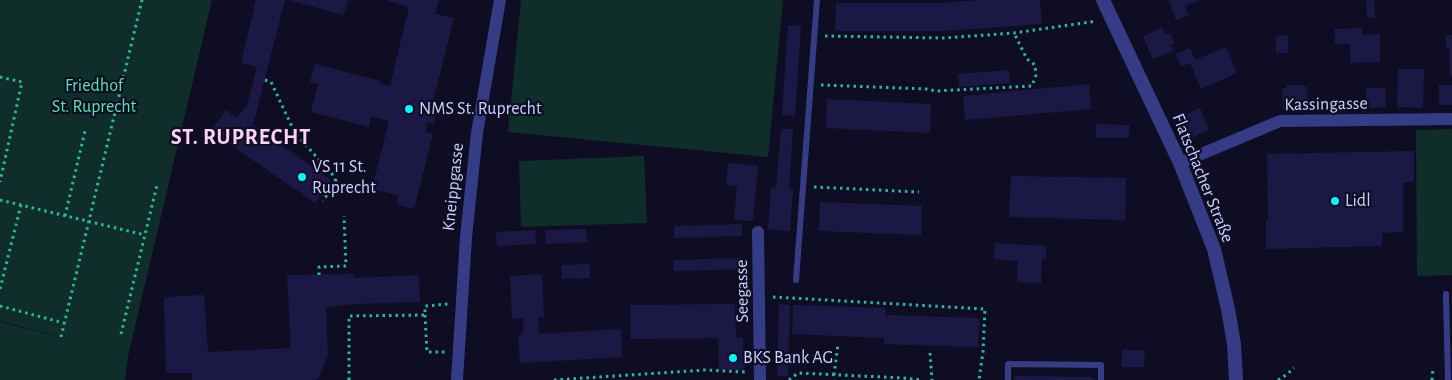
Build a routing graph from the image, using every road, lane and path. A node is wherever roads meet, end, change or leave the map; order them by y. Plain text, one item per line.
1 (142, 0) edge
2 (500, 0) edge
3 (817, 0) edge
4 (1103, 0) edge
5 (1110, 14) junction
6 (1014, 34) junction
7 (814, 36) junction
8 (0, 76) edge
9 (265, 80) dead end
10 (810, 84) junction
11 (1452, 119) edge
12 (85, 131) dead end
13 (1180, 163) junction
14 (0, 182) edge
15 (157, 185) dead end
16 (803, 186) junction
17 (919, 192) dead end
18 (0, 200) edge
19 (323, 201) dead end
20 (21, 205) junction
21 (65, 216) junction
22 (344, 216) dead end
23 (89, 222) junction
24 (758, 232) dead end
25 (145, 235) junction
26 (319, 275) dead end
27 (796, 280) dead end
28 (0, 289) edge
29 (1446, 294) dead end
30 (759, 296) junction
31 (461, 303) junction
32 (0, 306) edge
33 (425, 314) junction
34 (64, 322) junction
35 (121, 334) dead end
36 (61, 337) dead end
37 (838, 344) dead end
38 (458, 352) junction
39 (930, 353) dead end
40 (1294, 368) dead end
41 (1432, 368) dead end
42 (834, 375) junction
43 (760, 376) edge
44 (349, 380) edge
45 (457, 380) edge
46 (554, 380) edge
47 (789, 380) edge
48 (921, 380) edge
49 (932, 380) edge
50 (979, 380) edge
51 (1008, 380) edge
52 (1101, 380) edge
53 (1236, 380) edge
54 (1278, 380) edge
55 (1432, 380) edge
56 (1448, 380) edge

1 - 23 path
2 - 31 street, Kneippgasse
3 - 7 lane
4 - 5 street, Flatschacher Straße
5 - 6 path
5 - 13 street, Flatschacher Straße
6 - 7 path
6 - 10 path
7 - 10 lane
8 - 14 path
9 - 19 path
10 - 16 lane
11 - 13 street, Kassingasse
12 - 21 path
13 - 53 street, Flatschacher Straße
15 - 25 path
16 - 17 path
16 - 27 lane
18 - 20 path
20 - 21 path
20 - 28 path
21 - 23 path
22 - 26 path
23 - 25 path
23 - 34 path
24 - 30 street, Seegasse
25 - 35 path
29 - 56 lane
30 - 43 street, Seegasse
30 - 50 path
31 - 33 path
31 - 38 street, Kneippgasse
32 - 34 path
33 - 38 path
33 - 44 path
34 - 36 path
37 - 42 path
38 - 45 street, Kneippgasse
39 - 49 path
40 - 54 path
41 - 55 path
42 - 47 path
42 - 48 path
43 - 46 path
51 - 52 lane

